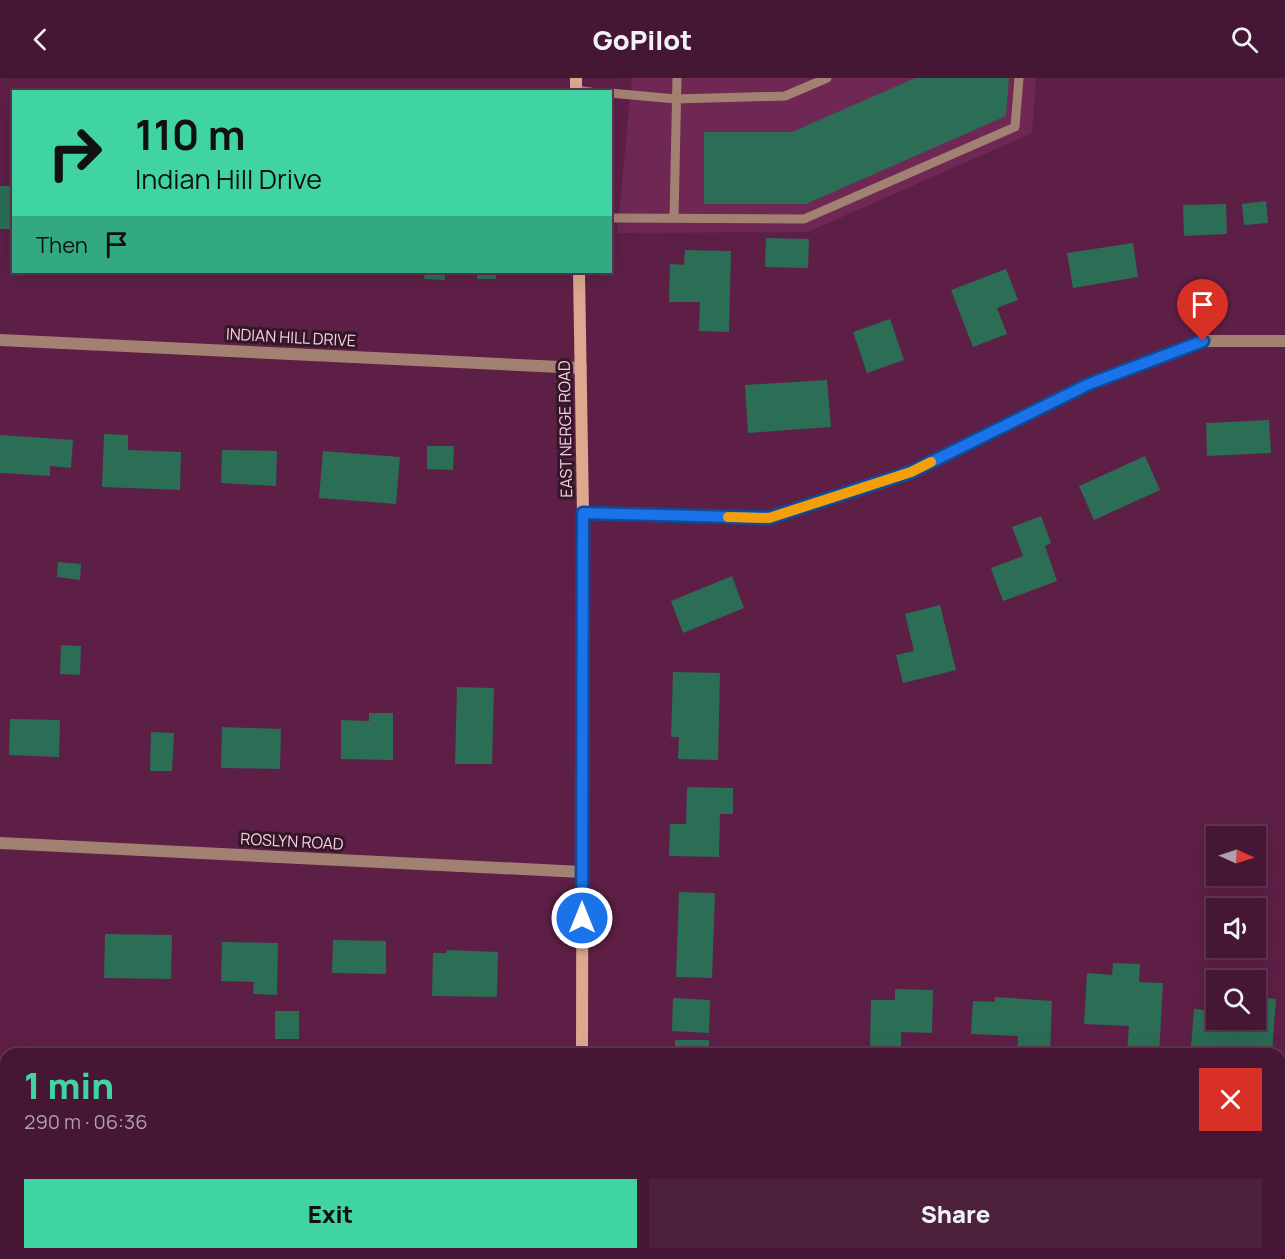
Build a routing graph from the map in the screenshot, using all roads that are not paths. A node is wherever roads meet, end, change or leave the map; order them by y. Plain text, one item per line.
1 (677, 78) edge
2 (827, 78) edge
3 (1019, 78) edge
4 (612, 93) edge
5 (676, 99) junction
6 (612, 218) edge
7 (674, 218) junction
8 (579, 273) edge
9 (0, 340) edge
10 (1285, 341) edge
11 (580, 368) junction
12 (583, 513) junction
13 (0, 843) edge
14 (582, 872) junction
15 (582, 1048) edge

1 - 5 lane
2 - 5 lane
3 - 7 lane
4 - 5 lane
5 - 7 lane
6 - 7 lane
8 - 11 main road, EAST NERGE ROAD
9 - 11 street, INDIAN HILL DRIVE
10 - 12 street
11 - 12 main road, EAST NERGE ROAD
12 - 14 main road, EAST NERGE ROAD
13 - 14 street, ROSLYN ROAD
14 - 15 main road, EAST NERGE ROAD

